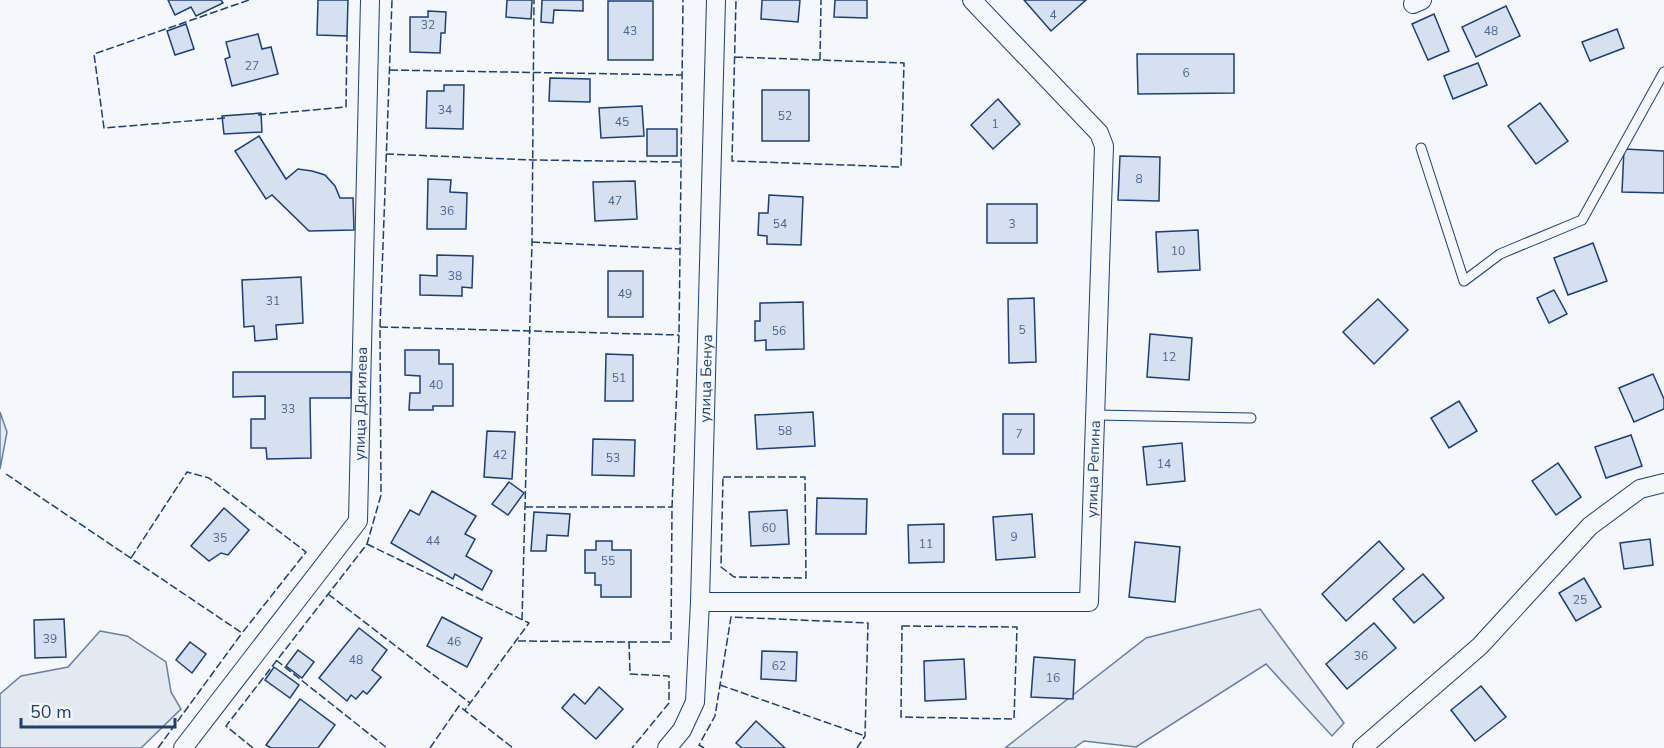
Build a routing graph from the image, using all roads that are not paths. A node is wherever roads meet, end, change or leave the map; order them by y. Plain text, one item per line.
1 (370, 0) edge
2 (716, 0) edge
3 (972, 0) edge
4 (1664, 72) edge
5 (1421, 147) dead end
6 (1095, 415) junction
7 (1251, 418) dead end
8 (1664, 483) edge
9 (700, 602) junction
10 (183, 748) edge
11 (667, 748) edge
12 (1362, 748) edge

1 - 10 street, улица Дягилева
2 - 9 street, улица Бенуа
3 - 6 street, улица Репина
4 - 5 lane
6 - 7 lane
6 - 9 street, улица Репина
8 - 12 street
9 - 11 street, улица Бенуа

